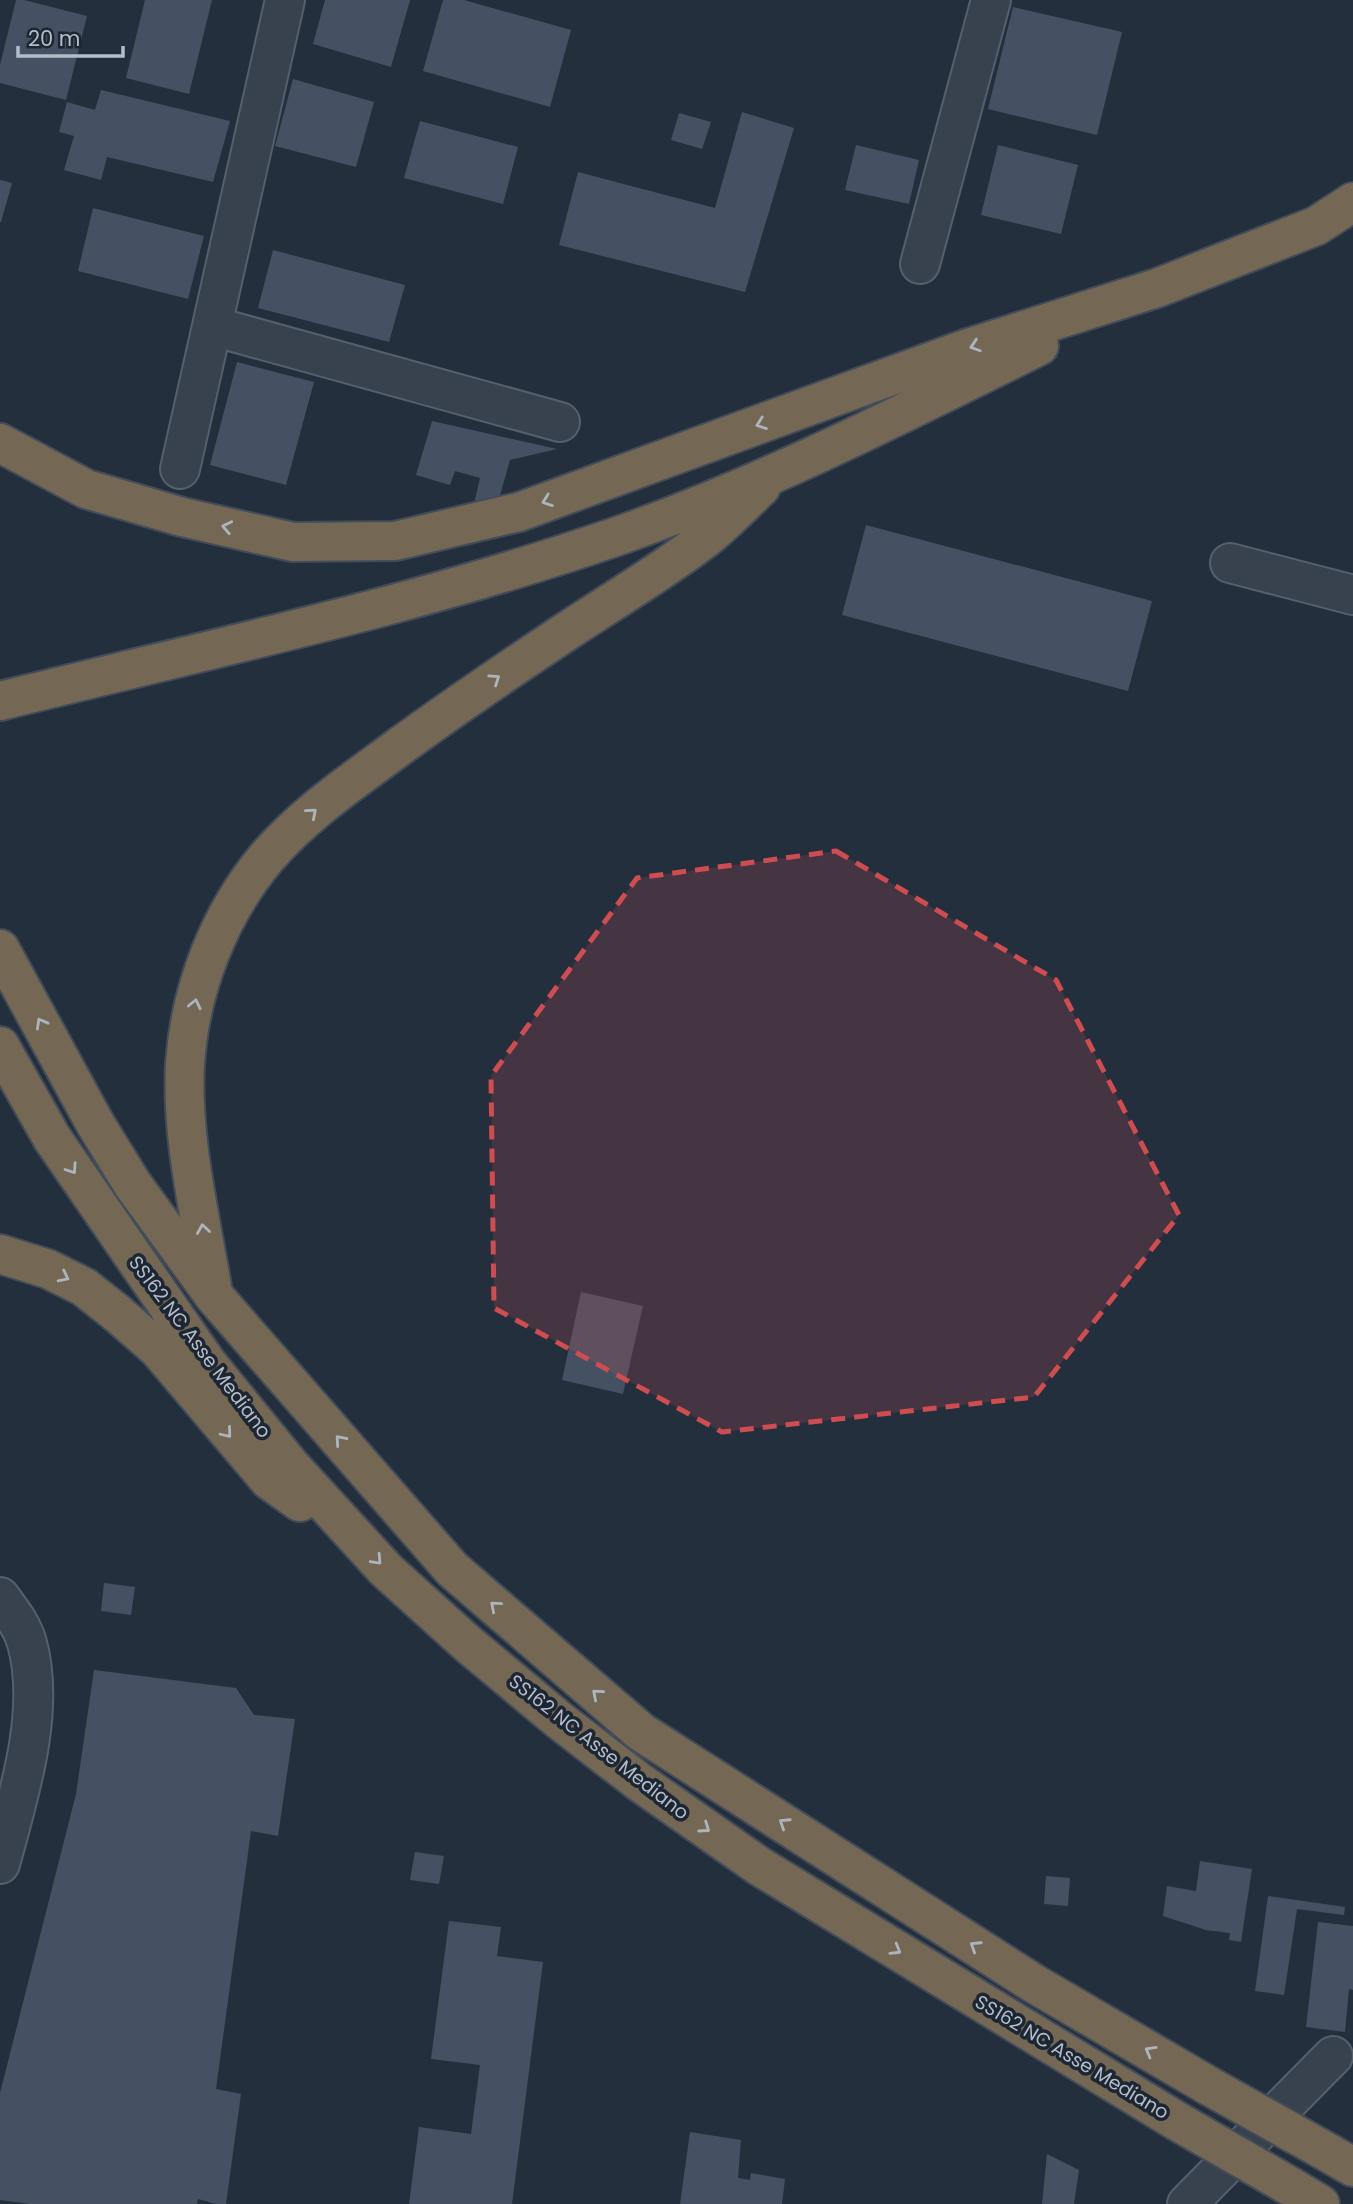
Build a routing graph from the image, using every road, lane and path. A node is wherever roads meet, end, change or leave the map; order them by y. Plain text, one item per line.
1 (285, 0) edge
2 (991, 0) edge
3 (1353, 202) edge
4 (920, 264) dead end
5 (1157, 288) junction
6 (212, 326) junction
7 (560, 422) dead end
8 (0, 443) edge
9 (180, 469) dead end
10 (778, 471) junction
11 (1230, 563) dead end
12 (1353, 595) edge
13 (0, 701) edge
14 (0, 949) edge
15 (0, 1046) edge
16 (0, 1254) edge
17 (214, 1296) junction
18 (343, 1523) junction
19 (0, 1597) edge
20 (14, 1744) edge
21 (0, 1864) edge
22 (1333, 2056) dead end
23 (1340, 2160) edge
24 (1306, 2196) edge
25 (1187, 2204) edge

1 - 6 street
2 - 4 street
3 - 5 highway
5 -> 8 highway
5 - 10 highway
6 - 7 street
6 - 9 street
10 - 13 highway
17 -> 10 highway
11 - 12 street
17 -> 14 highway, SS162 NC Asse Mediano
15 -> 18 highway, SS162 NC Asse Mediano
16 -> 18 highway
23 -> 17 highway, SS162 NC Asse Mediano, bridge
18 -> 24 highway, SS162 NC Asse Mediano, bridge
19 - 20 street
20 - 21 street
22 - 25 street

